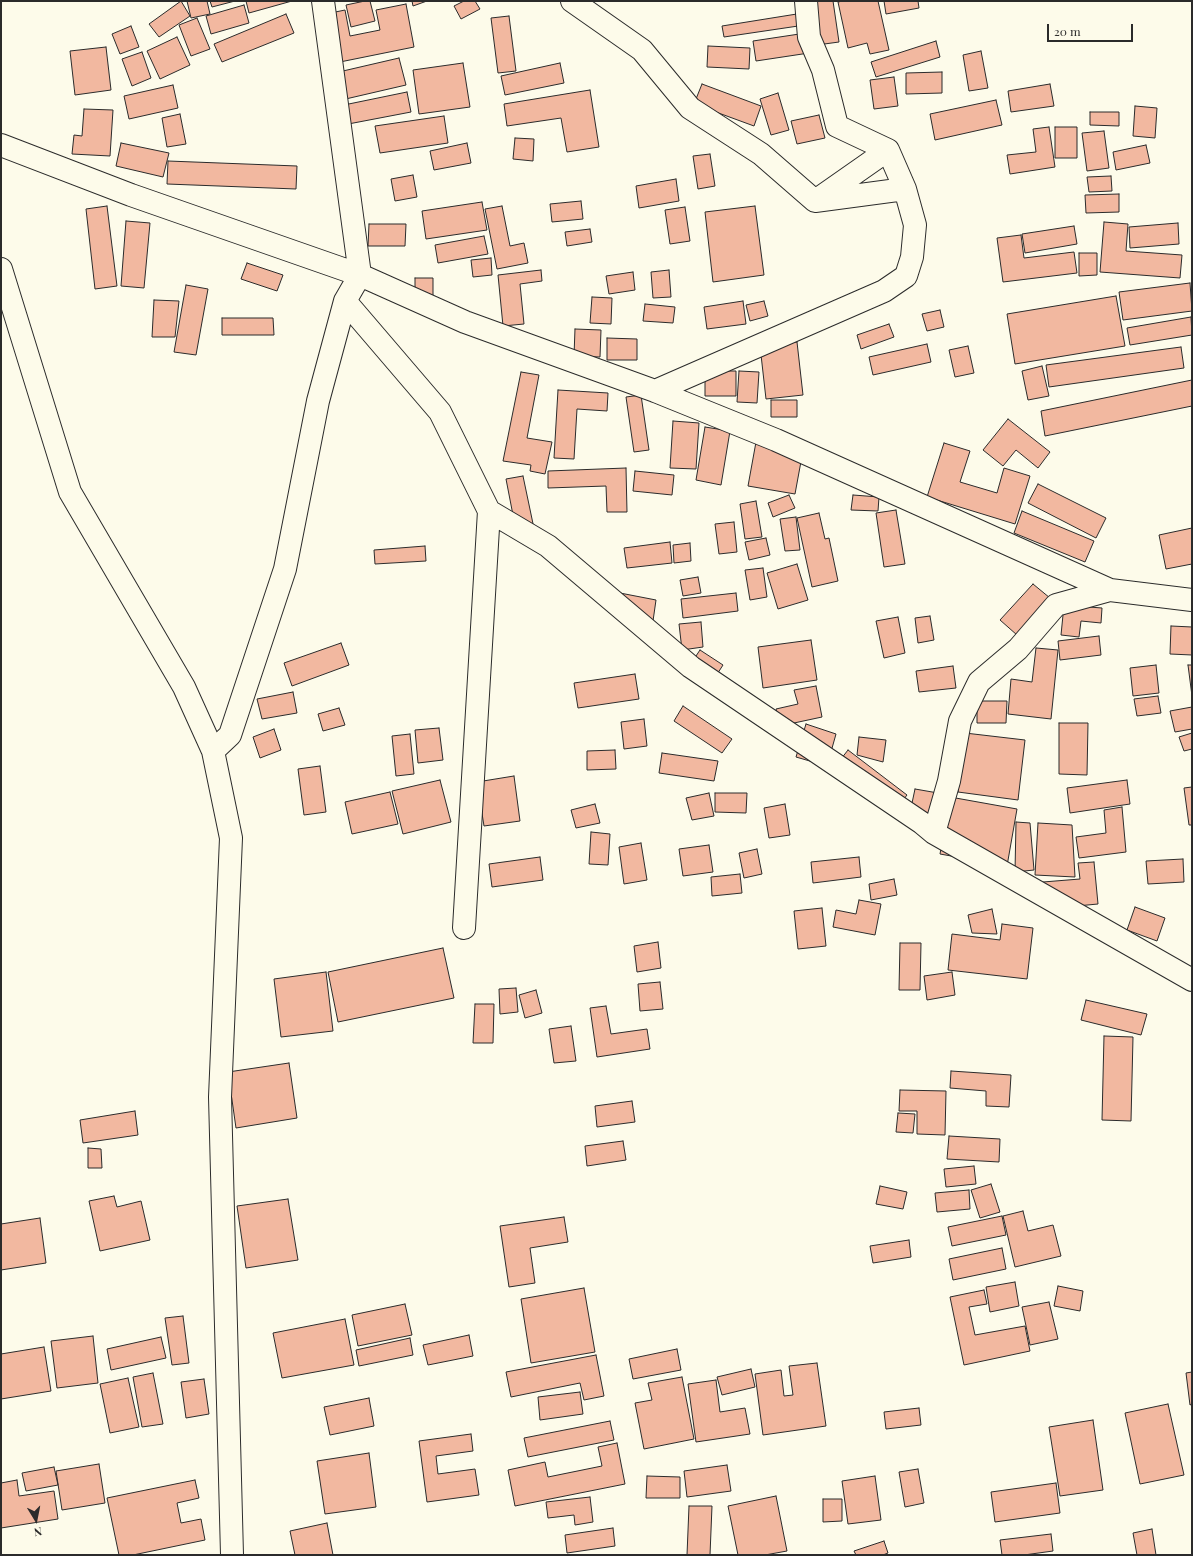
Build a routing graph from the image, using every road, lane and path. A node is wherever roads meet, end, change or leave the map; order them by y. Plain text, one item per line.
1 (323, 1) edge
2 (572, 1) edge
3 (806, 1) edge
4 (1, 145) edge
5 (888, 150) junction
6 (905, 189) junction
7 (815, 201) junction
8 (1, 269) edge
9 (360, 275) junction
10 (345, 301) junction
11 (655, 391) junction
12 (489, 511) junction
13 (1110, 590) junction
14 (1192, 600) edge
15 (213, 751) junction
16 (934, 833) junction
17 (464, 928) dead end
18 (1192, 980) edge
19 (232, 1555) edge

1 - 9 street
2 - 7 street
3 - 5 street
4 - 9 street
5 - 6 street
5 - 7 street
6 - 7 street
6 - 11 street
8 - 15 street
9 - 10 street
9 - 11 street
10 - 12 street
10 - 15 street
11 - 13 street
12 - 16 street
12 - 17 street
13 - 14 street
13 - 16 street
15 - 19 street
16 - 18 street

